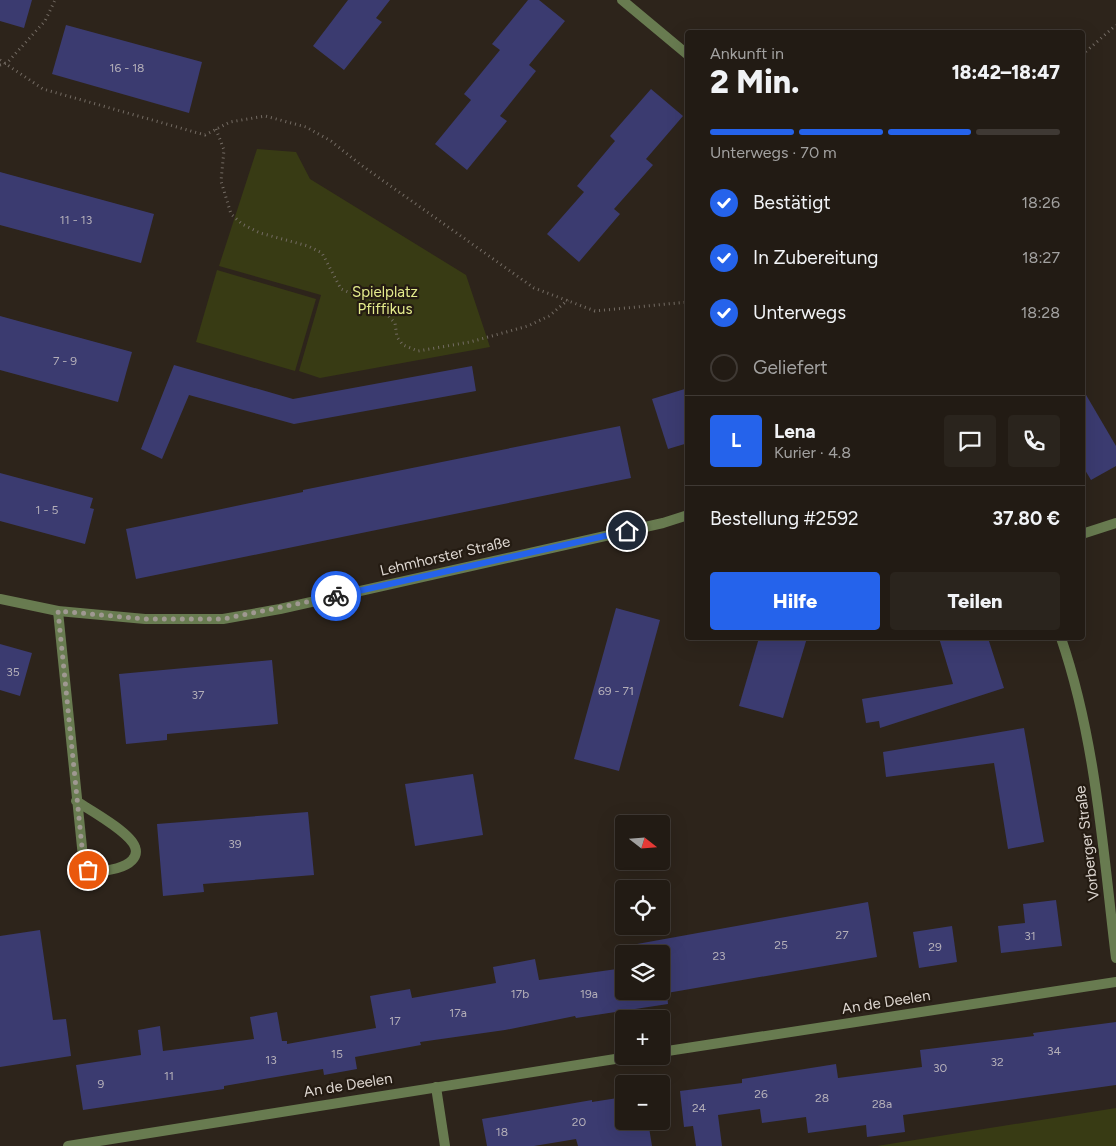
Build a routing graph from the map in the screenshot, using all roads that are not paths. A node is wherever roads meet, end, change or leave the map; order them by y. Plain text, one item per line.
1 (622, 0) edge
2 (685, 52) edge
3 (685, 516) edge
4 (1116, 522) edge
5 (1085, 533) edge
6 (0, 599) edge
7 (58, 611) junction
8 (1062, 640) edge
9 (76, 801) junction
10 (1116, 958) edge
11 (1116, 982) edge
12 (670, 1051) edge
13 (615, 1059) edge
14 (436, 1087) junction
15 (68, 1146) edge
16 (444, 1146) edge

1 - 2 street
3 - 7 street, Lehmhorster Straße
4 - 5 street
6 - 7 street, Lehmhorster Straße
7 - 9 street
8 - 10 street, Vorberger Straße
9 - 9 street
11 - 12 street, An de Deelen
13 - 14 street, An de Deelen
14 - 15 street, An de Deelen
14 - 16 street

